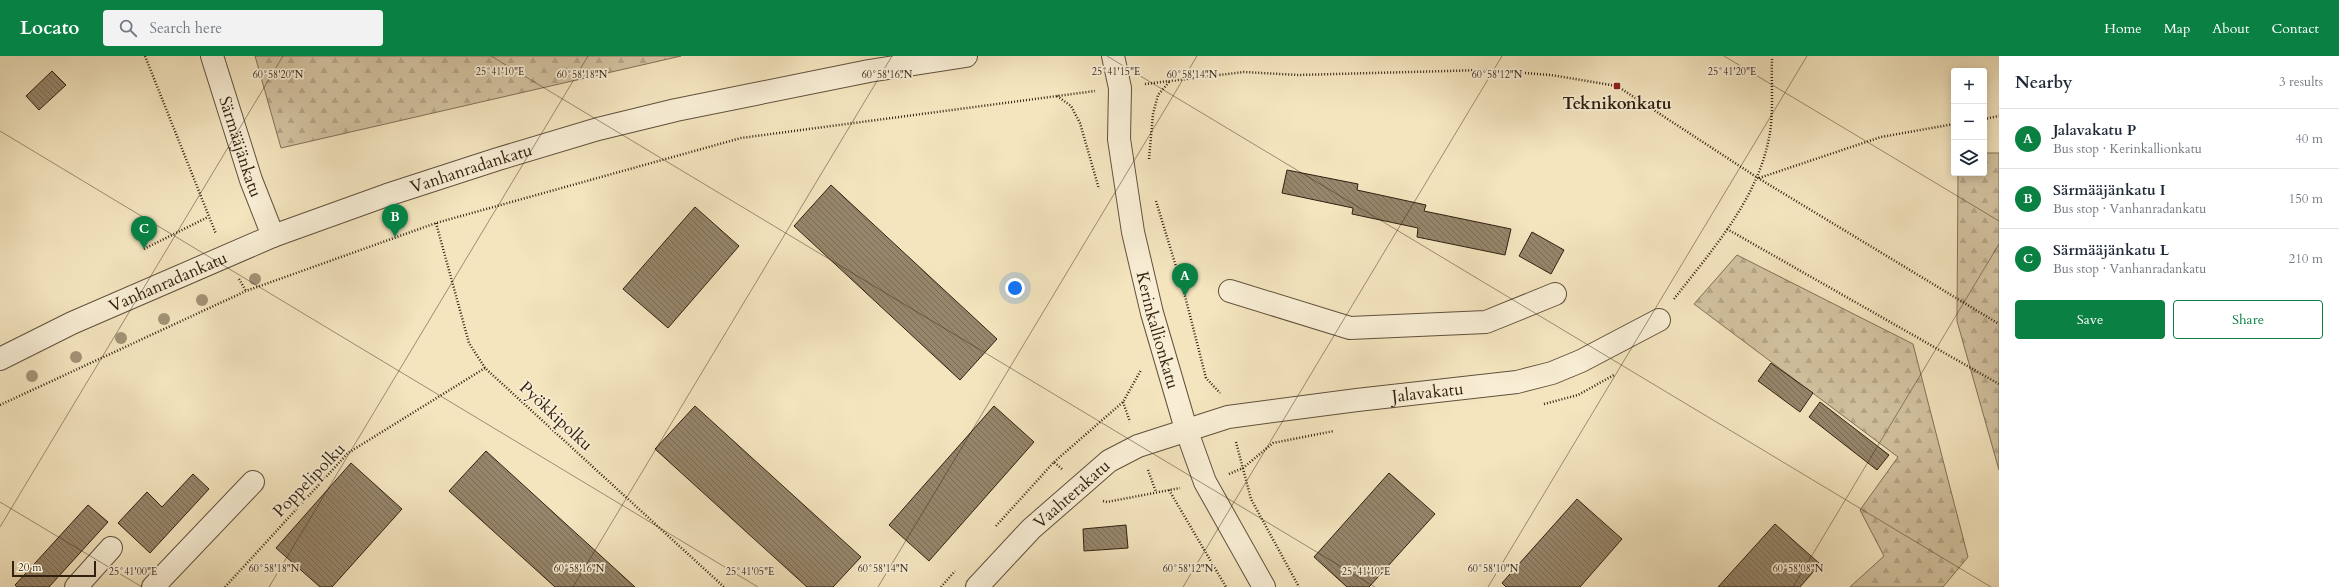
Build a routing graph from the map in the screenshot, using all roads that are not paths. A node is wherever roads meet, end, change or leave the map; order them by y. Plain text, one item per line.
1 (212, 56) edge
2 (966, 56) edge
3 (1113, 56) edge
4 (273, 236) junction
5 (1230, 291) dead end
6 (1555, 294) dead end
7 (1659, 320) road end
8 (0, 359) edge
9 (1186, 429) junction
10 (253, 482) dead end
11 (111, 548) dead end
12 (76, 587) edge
13 (152, 587) edge
14 (977, 587) edge
15 (1264, 587) edge

1 - 4 street, Särmääjänkatu
2 - 4 street, Vanhanradankatu
3 - 9 street, Kerinkallionkatu
4 - 8 street, Vanhanradankatu
5 - 6 street
7 - 9 street, Jalavakatu
9 - 14 street, Vaahterakatu
9 - 15 street, Kerinkallionkatu
10 - 13 street
11 - 12 street

